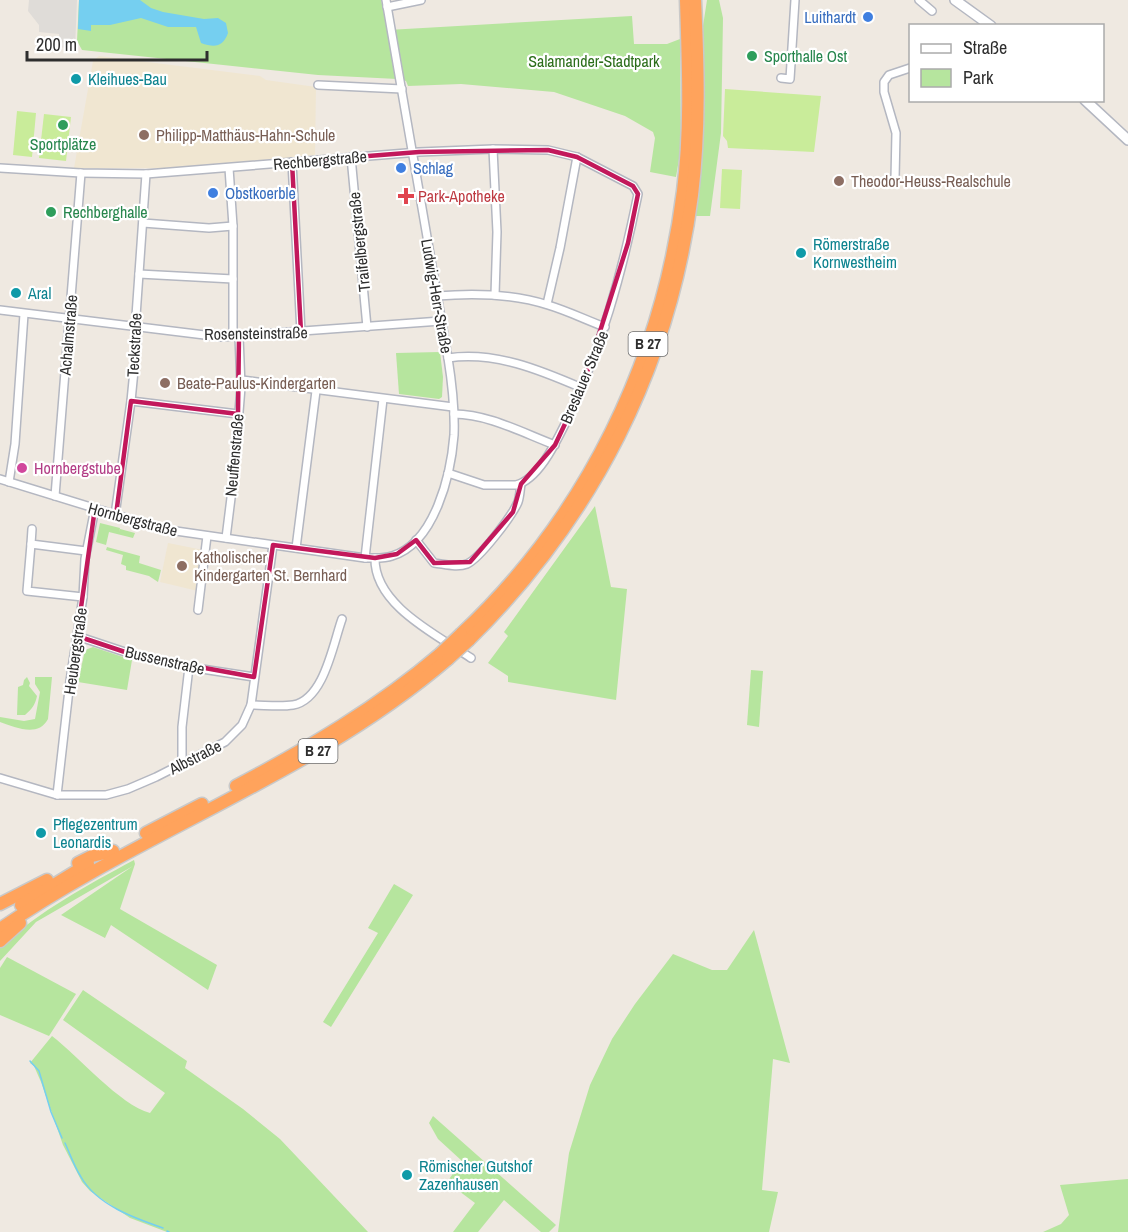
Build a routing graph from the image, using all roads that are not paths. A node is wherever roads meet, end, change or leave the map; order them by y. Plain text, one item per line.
1 (421, 0) edge
2 (677, 0) edge
3 (686, 0) edge
4 (695, 0) edge
5 (704, 0) edge
6 (795, 0) edge
7 (919, 0) edge
8 (955, 0) edge
9 (386, 3) edge
10 (932, 11) dead end
11 (691, 22) junction
12 (988, 24) edge
13 (909, 68) edge
14 (781, 78) dead end
15 (318, 86) dead end
16 (402, 89) junction
17 (1087, 102) edge
18 (1128, 140) edge
19 (493, 149) junction
20 (412, 152) junction
21 (351, 157) junction
22 (577, 157) junction
23 (292, 162) junction
24 (0, 168) edge
25 (229, 168) junction
26 (81, 173) junction
27 (146, 174) junction
28 (895, 179) dead end
29 (633, 186) joint
30 (143, 224) junction
31 (233, 226) junction
32 (139, 274) junction
33 (233, 279) junction
34 (495, 295) junction
35 (437, 296) junction
36 (547, 304) junction
37 (0, 310) edge
38 (24, 314) junction
39 (70, 317) junction
40 (441, 321) junction
41 (136, 327) junction
42 (367, 327) junction
43 (605, 327) junction
44 (302, 332) junction
45 (236, 336) junction
46 (448, 358) junction
47 (242, 380) junction
48 (582, 388) junction
49 (316, 391) junction
50 (383, 399) junction
51 (131, 401) junction
52 (454, 411) junction
53 (238, 414) junction
54 (555, 445) junction
55 (448, 473) junction
56 (0, 479) edge
57 (9, 482) junction
58 (521, 484) junction
59 (55, 496) junction
60 (94, 508) junction
61 (116, 515) junction
62 (32, 529) dead end
63 (207, 536) junction
64 (226, 538) junction
65 (416, 540) junction
66 (31, 544) junction
67 (273, 545) junction
68 (296, 548) junction
69 (86, 552) junction
70 (365, 558) junction
71 (375, 558) junction
72 (83, 597) junction
73 (198, 610) dead end
74 (342, 619) dead end
75 (77, 636) junction
76 (444, 656) junction
77 (471, 658) dead end
78 (189, 667) junction
79 (254, 677) junction
80 (251, 705) junction
81 (182, 764) junction
82 (0, 778) edge
83 (57, 795) junction
84 (113, 851) junction
85 (54, 894) junction
86 (0, 904) edge
87 (0, 919) edge
88 (0, 929) edge
89 (0, 941) edge

1 - 9 street
2 - 11 highway, B 27
3 - 11 highway, B 27
4 - 11 highway, B 27
5 - 11 highway, B 27
6 - 14 street
7 - 10 street
8 - 12 street
9 - 16 street, Ludwig-Herr-Straße
11 - 76 highway, B 27, bridge
13 - 28 street
15 - 16 street
16 - 20 street, Ludwig-Herr-Straße
17 - 18 street
19 - 20 street, Rechbergstraße
19 - 22 street, Rechbergstraße
19 - 34 street
20 - 21 street, Rechbergstraße
20 - 35 street, Ludwig-Herr-Straße
21 - 23 street, Rechbergstraße
21 - 42 street, Traifelbergstraße
22 - 29 street, Rechbergstraße
22 - 36 street
23 - 25 street, Rechbergstraße
23 - 44 street
24 - 26 street, Rechbergstraße
25 - 27 street, Rechbergstraße
25 - 31 street, Neuffenstraße
26 - 27 street, Rechbergstraße
26 - 39 street, Achalmstraße
27 - 30 street, Teckstraße
29 - 43 street, Breslauer Straße
30 - 31 street
30 - 32 street, Teckstraße
31 - 33 street, Neuffenstraße
32 - 33 street
32 - 41 street, Teckstraße
33 - 45 street, Neuffenstraße
34 - 35 street
34 - 36 street
35 - 40 street, Ludwig-Herr-Straße
36 - 43 street
37 - 38 street, Rosensteinstraße
38 - 39 street, Rosensteinstraße
38 - 57 street
39 - 41 street, Rosensteinstraße
39 - 59 street, Achalmstraße
40 - 42 street, Rosensteinstraße
40 - 46 street, Ludwig-Herr-Straße
41 - 45 street, Rosensteinstraße
41 - 51 street, Teckstraße
42 - 44 street, Rosensteinstraße
43 - 48 street, Breslauer Straße
44 - 45 street, Rosensteinstraße
45 - 47 street, Neuffenstraße
46 - 48 street
46 - 52 street, Ludwig-Herr-Straße
47 - 49 street
47 - 53 street, Neuffenstraße
48 - 54 street, Breslauer Straße
49 - 50 street
49 - 68 street
50 - 52 street
50 - 70 street
51 - 53 street
51 - 61 street, Teckstraße
52 - 54 street
52 - 55 street, Ludwig-Herr-Straße
53 - 64 street, Neuffenstraße
54 - 58 street, Breslauer Straße
55 - 58 street
55 - 65 street, Ludwig-Herr-Straße
56 - 57 street, Hornbergstraße
57 - 59 street, Hornbergstraße
58 - 65 street
59 - 60 street, Hornbergstraße
60 - 61 street, Hornbergstraße
60 - 69 street, Heubergstraße
61 - 63 street, Hornbergstraße
62 - 66 street
63 - 64 street, Hornbergstraße
63 - 73 street
64 - 67 street, Hornbergstraße
65 - 71 street, Ludwig-Herr-Straße
66 - 69 street
66 - 72 street
67 - 68 street, Hornbergstraße
67 - 79 street, Albstraße
68 - 70 street, Hornbergstraße
69 - 72 street, Heubergstraße
70 - 71 street, Hornbergstraße
71 - 77 street
72 - 75 street, Heubergstraße
74 - 80 street
75 - 78 street, Bussenstraße
75 - 83 street, Heubergstraße
76 - 84 highway, B 27
76 - 85 highway, B 27
78 - 79 street, Bussenstraße
78 - 81 street
79 - 80 street, Albstraße
80 - 81 street, Albstraße
81 - 83 street, Albstraße
82 - 83 street, Albstraße
84 - 86 highway
84 - 87 highway, B 27
85 - 88 highway, B 27
85 - 89 highway

